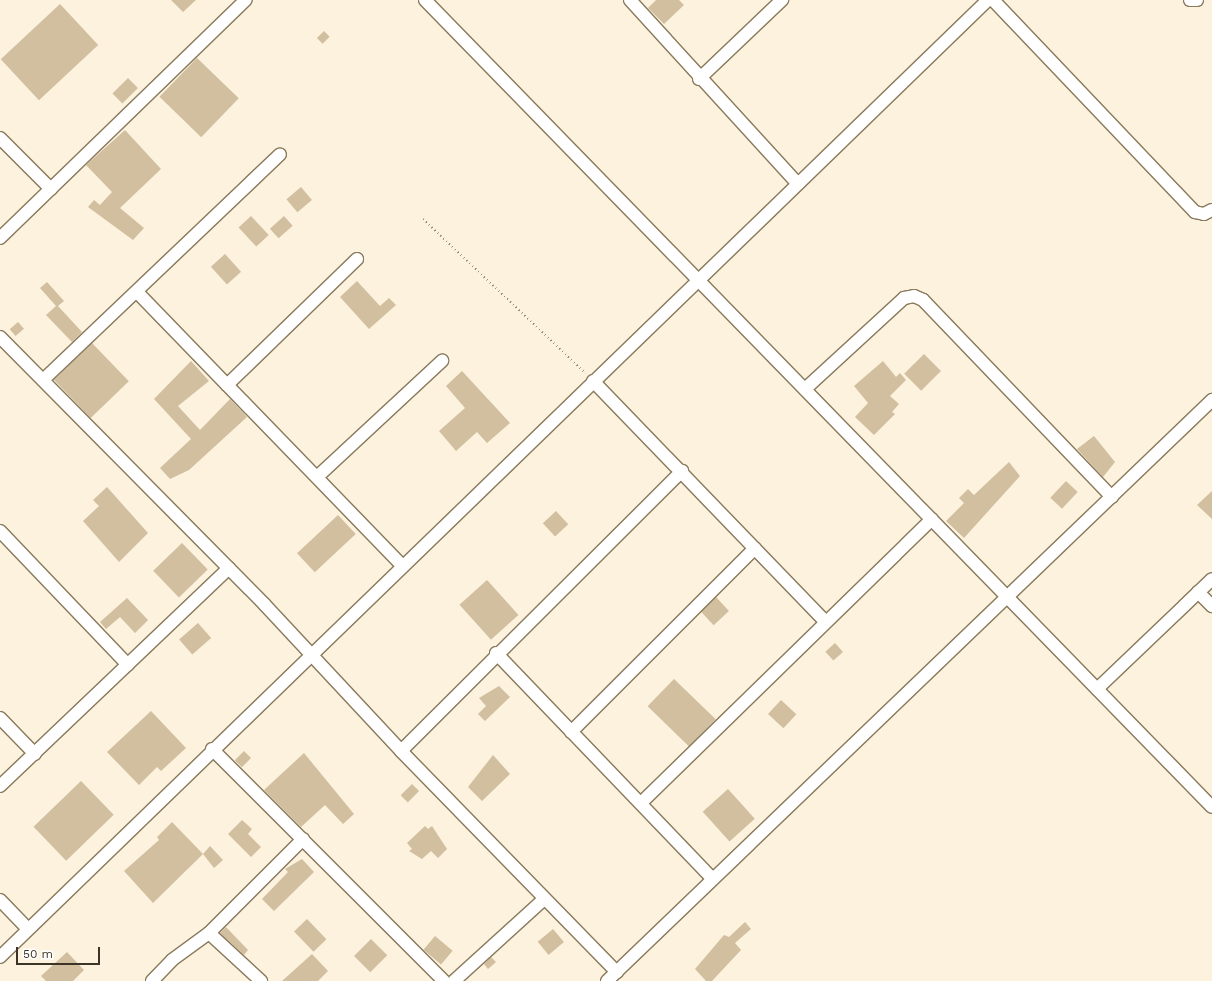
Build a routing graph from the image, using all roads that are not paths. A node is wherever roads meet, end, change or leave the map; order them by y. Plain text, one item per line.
1 (246, 0) edge
2 (630, 0) edge
3 (782, 0) edge
4 (988, 0) edge
5 (993, 0) edge
6 (1190, 0) edge
7 (1197, 0) edge
8 (433, 3) edge
9 (699, 79) junction
10 (0, 138) edge
11 (280, 154) dead end
12 (798, 184) junction
13 (51, 189) junction
14 (1212, 210) edge
15 (0, 238) edge
16 (357, 259) dead end
17 (698, 280) junction
18 (137, 292) junction
19 (0, 337) edge
20 (442, 361) dead end
21 (43, 380) junction
22 (593, 381) junction
23 (227, 385) junction
24 (805, 389) junction
25 (1212, 400) edge
26 (682, 471) junction
27 (317, 477) junction
28 (1112, 498) junction
29 (932, 519) junction
30 (0, 530) edge
31 (755, 548) junction
32 (402, 565) junction
33 (229, 568) junction
34 (1212, 579) edge
35 (1198, 592) junction
36 (1006, 595) junction
37 (1212, 606) edge
38 (825, 621) junction
39 (311, 653) junction
40 (496, 654) junction
41 (128, 665) junction
42 (1097, 689) junction
43 (0, 718) edge
44 (571, 732) junction
45 (212, 749) junction
46 (401, 751) junction
47 (34, 754) junction
48 (0, 786) edge
49 (642, 802) junction
50 (1212, 807) edge
51 (303, 839) junction
52 (713, 879) junction
53 (544, 899) junction
54 (0, 900) edge
55 (28, 929) junction
56 (209, 933) junction
57 (0, 957) edge
58 (617, 972) junction
59 (152, 981) edge
60 (261, 981) edge
61 (444, 981) edge
62 (454, 981) edge
63 (607, 981) edge

1 - 13 street
2 - 9 street
3 - 9 street
4 - 12 street
5 - 14 street
6 - 7 street
8 - 17 street
9 - 12 street
10 - 13 street
11 - 18 street
12 - 17 street
13 - 15 street
16 - 23 street
17 - 22 street
17 - 24 street
18 - 21 street
18 - 23 street
19 - 21 street
20 - 27 street
21 - 33 street
22 - 26 street
22 - 32 street
23 - 27 street
24 - 28 street
24 - 29 street
25 - 28 street
26 - 31 street
26 - 40 street
27 - 32 street
28 - 36 street
29 - 36 street
29 - 38 street
30 - 41 street
31 - 38 street
31 - 44 street
32 - 39 street
33 - 39 street
33 - 41 street
34 - 35 street
35 - 37 street
35 - 42 street
36 - 42 street
36 - 52 street
38 - 49 street
39 - 45 street
39 - 46 street
40 - 44 street
40 - 46 street
41 - 47 street
42 - 50 street
43 - 47 street
44 - 49 street
45 - 51 street
45 - 55 street
46 - 53 street
47 - 48 street
49 - 52 street
51 - 56 street
51 - 61 street
52 - 58 street
53 - 58 street
53 - 62 street
54 - 55 street
55 - 57 street
56 - 59 street
56 - 60 street
58 - 63 street

